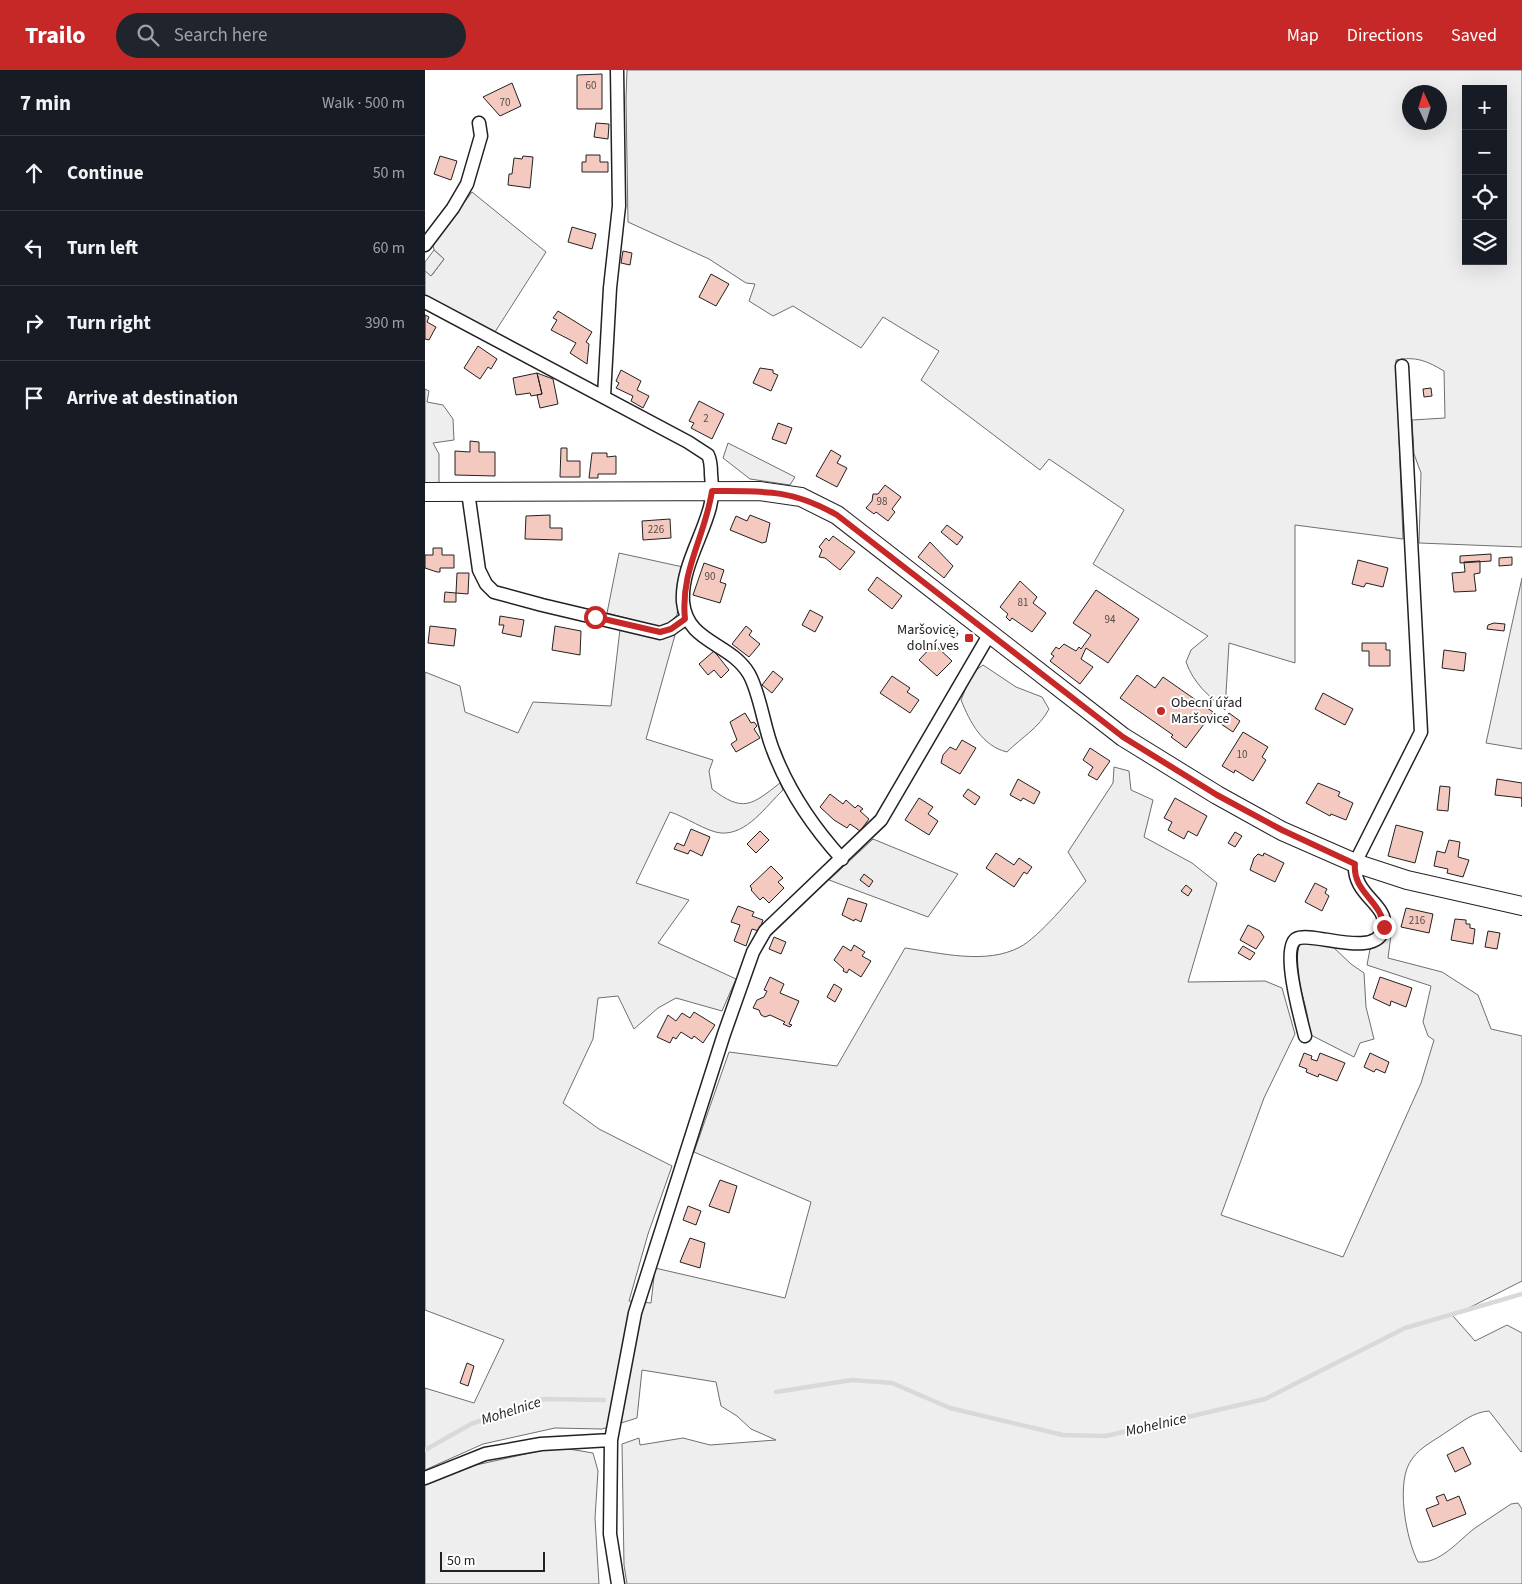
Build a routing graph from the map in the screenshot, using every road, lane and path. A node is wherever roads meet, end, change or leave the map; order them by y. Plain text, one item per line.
1 (617, 70) edge
2 (479, 123) dead end
3 (425, 245) edge
4 (425, 302) edge
5 (1402, 366) dead end
6 (604, 396) junction
7 (712, 491) junction
8 (425, 492) edge
9 (468, 492) junction
10 (685, 619) junction
11 (989, 635) junction
12 (841, 858) junction
13 (1355, 864) junction
14 (1522, 906) edge
15 (1305, 1036) dead end
16 (611, 1440) junction
17 (425, 1478) edge
18 (618, 1584) edge

1 - 6 street
2 - 3 street
4 - 6 street
5 - 13 street
6 - 7 street
7 - 9 main road
7 - 10 street
7 - 11 main road
8 - 9 main road
9 - 10 street
10 - 12 street
11 - 12 street
11 - 13 main road
12 - 16 street
13 - 14 main road
13 - 15 street
16 - 17 street
16 - 18 street

